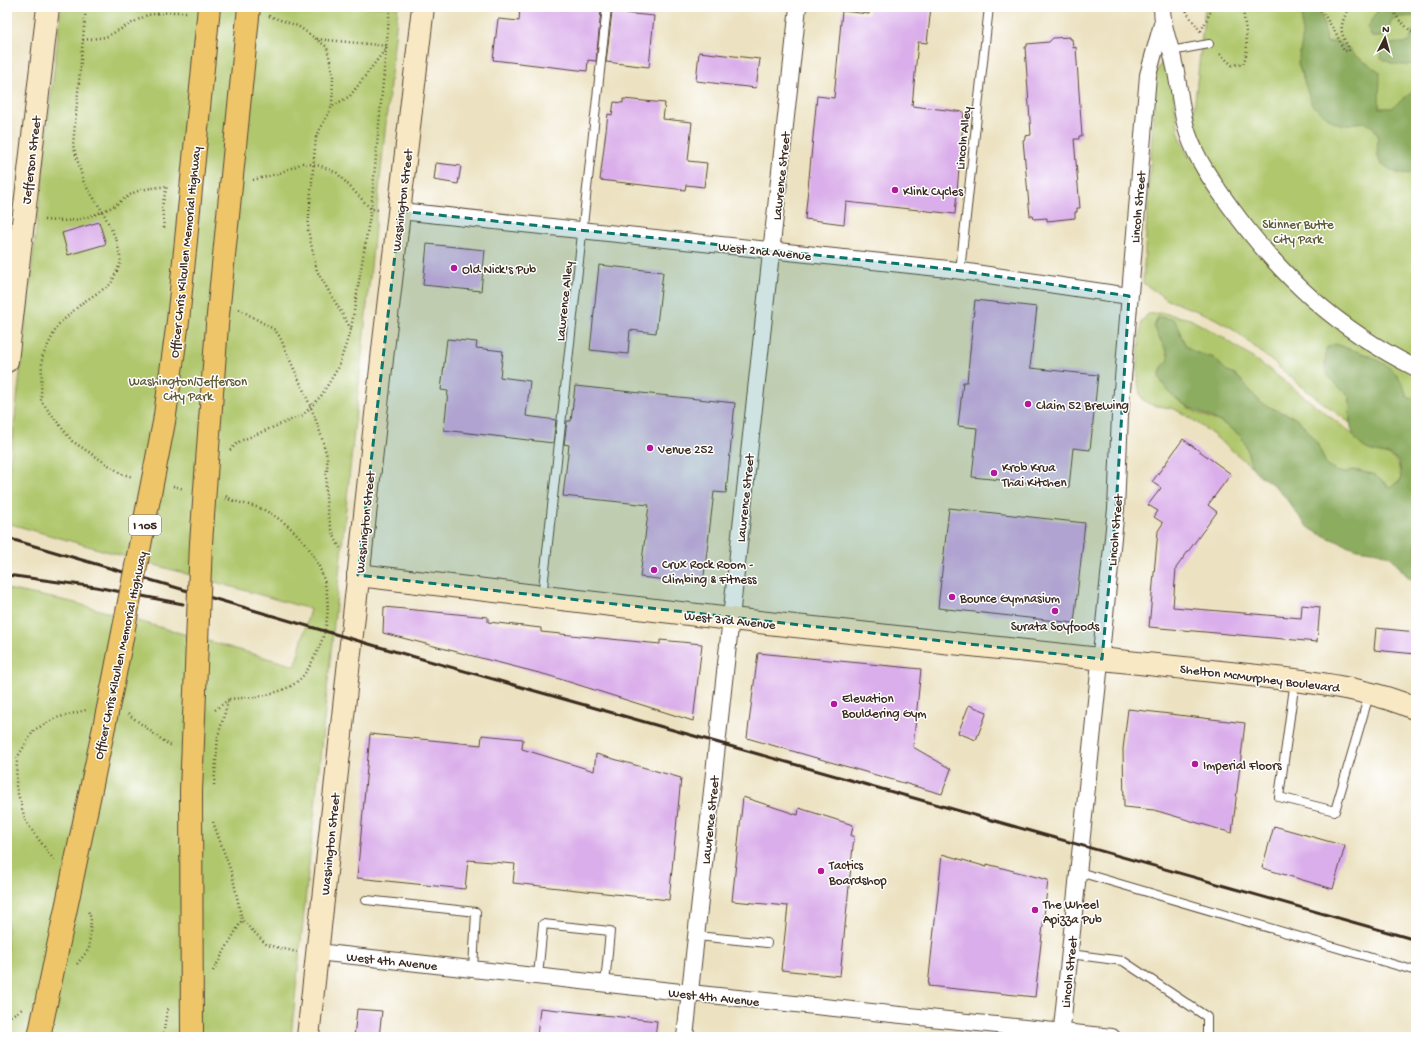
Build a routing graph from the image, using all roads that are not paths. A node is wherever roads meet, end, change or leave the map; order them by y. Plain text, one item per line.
1 (48, 7) edge
2 (209, 7) edge
3 (249, 7) edge
4 (423, 7) edge
5 (607, 7) edge
6 (798, 7) edge
7 (989, 7) edge
8 (1162, 7) edge
9 (1162, 24) junction
10 (1209, 44) road end
11 (1171, 51) junction
12 (400, 211) junction
13 (583, 231) junction
14 (772, 250) junction
15 (960, 271) junction
16 (1129, 296) junction
17 (7, 361) edge
18 (1416, 368) edge
19 (358, 576) junction
20 (542, 597) junction
21 (731, 619) junction
22 (1102, 659) junction
23 (1295, 680) junction
24 (1369, 693) junction
25 (1416, 709) edge
26 (1079, 872) junction
27 (366, 900) dead end
28 (697, 936) junction
29 (767, 942) dead end
30 (317, 952) junction
31 (1070, 954) junction
32 (472, 969) junction
33 (1416, 971) edge
34 (538, 976) junction
35 (605, 984) junction
36 (690, 993) junction
37 (1061, 1034) edge
38 (39, 1037) edge
39 (192, 1037) edge
40 (308, 1037) edge
41 (685, 1037) edge
42 (1112, 1037) edge
43 (1206, 1037) edge

1 - 17 street, Jefferson Street
2 - 38 highway, Officer Chris Kilcullen Memorial Highway / I 105, bridge
3 - 39 highway, bridge
4 - 12 street, Washington Street
5 - 13 lane, Lawrence Alley
6 - 14 street, Lawrence Street
7 - 15 lane, Lincoln Alley
8 - 9 street
9 - 11 street
9 - 16 street, Lincoln Street
10 - 11 lane
11 - 18 street
12 - 13 street, West 2nd Avenue
12 - 19 street, Washington Street
13 - 14 street, West 2nd Avenue
13 - 20 lane, Lawrence Alley
14 - 15 street, West 2nd Avenue
14 - 21 street, Lawrence Street
15 - 16 street, West 2nd Avenue
16 - 22 street, Lincoln Street
19 - 20 street, West 3rd Avenue
19 - 30 street, Washington Street
20 - 21 street, West 3rd Avenue
21 - 22 street, West 3rd Avenue
21 - 28 street, Lawrence Street
22 - 23 street, Shelton McMurphey Boulevard
22 - 26 street, Lincoln Street
23 - 24 street, Shelton McMurphey Boulevard
23 - 24 lane
24 - 25 street, Shelton McMurphey Boulevard
26 - 31 street, Lincoln Street
26 - 33 lane
27 - 32 lane
28 - 29 lane
28 - 36 street, Lawrence Street
30 - 32 street, West 4th Avenue
30 - 40 street, Washington Street
31 - 37 street, Lincoln Street
31 - 43 lane
32 - 34 street, West 4th Avenue
34 - 35 street, West 4th Avenue
34 - 35 lane
35 - 36 street, West 4th Avenue
36 - 37 street, West 4th Avenue
36 - 41 street, Lawrence Street
37 - 42 street, West 4th Avenue

